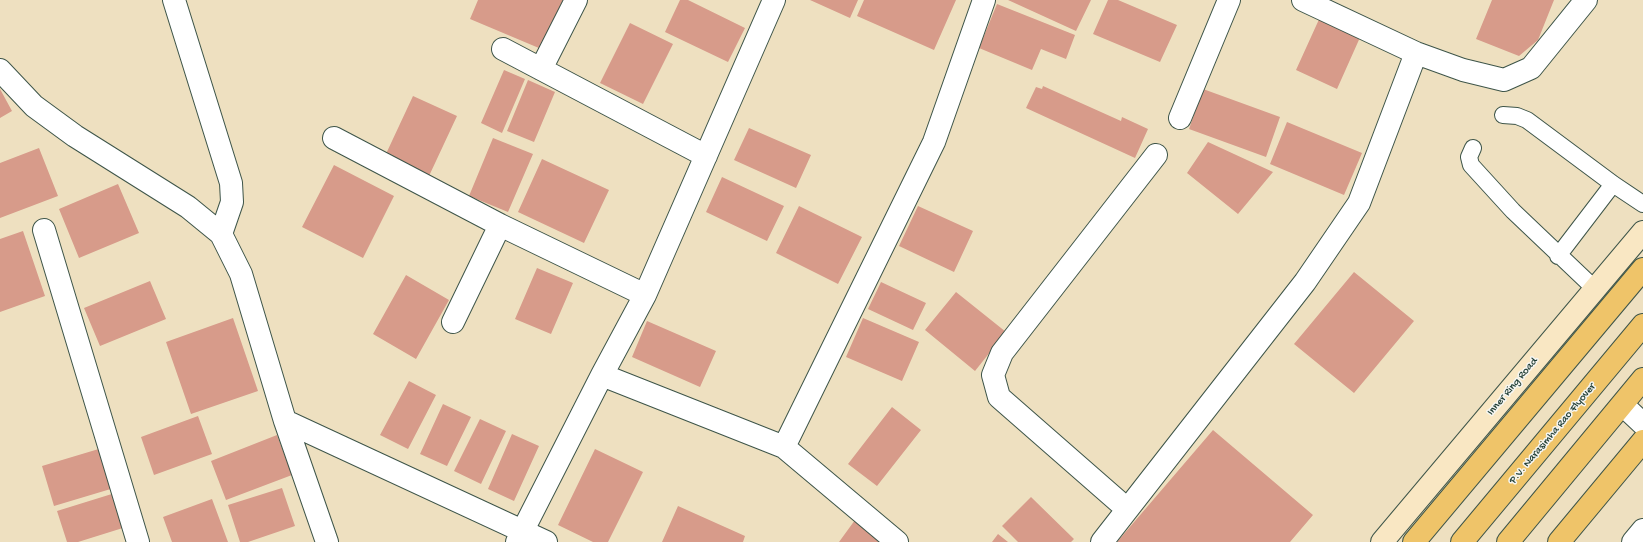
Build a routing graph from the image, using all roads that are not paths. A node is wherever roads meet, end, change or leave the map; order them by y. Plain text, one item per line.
1 (174, 0) edge
2 (576, 0) edge
3 (774, 0) edge
4 (984, 0) edge
5 (1229, 0) edge
6 (1302, 0) edge
7 (1586, 0) edge
8 (503, 49) dead end
9 (1416, 53) junction
10 (541, 69) junction
11 (0, 70) edge
12 (1503, 115) dead end
13 (1180, 118) dead end
14 (334, 138) dead end
15 (1473, 148) dead end
16 (706, 156) junction
17 (1156, 156) dead end
18 (1613, 184) junction
19 (1643, 204) edge
20 (500, 225) junction
21 (44, 230) dead end
22 (1643, 232) edge
23 (221, 234) junction
24 (1558, 256) junction
25 (1643, 269) edge
26 (1595, 289) junction
27 (645, 295) junction
28 (453, 322) dead end
29 (1643, 325) edge
30 (602, 375) junction
31 (1643, 379) edge
32 (1627, 410) dead end
33 (285, 421) junction
34 (1643, 424) edge
35 (1643, 441) edge
36 (784, 447) junction
37 (1127, 509) junction
38 (1643, 530) edge
39 (520, 537) edge
40 (138, 542) edge
41 (327, 542) edge
42 (546, 542) edge
43 (898, 542) edge
44 (1102, 542) edge
45 (1382, 542) edge
46 (1414, 542) edge
47 (1462, 542) edge
48 (1508, 542) edge
49 (1559, 542) edge
50 (1633, 542) edge

1 - 23 street
2 - 10 street
3 - 16 street
4 - 36 street
5 - 13 street
6 - 9 street
7 - 9 street
8 - 10 street
9 - 37 street
10 - 16 street
11 - 23 street
12 - 18 lane
14 - 20 street
15 - 24 lane
16 - 27 street
17 - 37 street
18 - 19 lane
18 - 24 lane
20 - 27 street
20 - 28 street
21 - 40 street
22 - 26 street, Inner Ring Road
23 - 33 street
24 - 26 lane
25 - 46 highway
26 - 45 street, Inner Ring Road
27 - 30 street
29 - 47 highway, P.V. Narasimha Rao Flyover
30 - 36 street
30 - 39 street
31 - 48 highway
32 - 34 street
33 - 39 street
33 - 41 street
35 - 49 highway
36 - 43 street
37 - 44 street
38 - 50 street
39 - 42 street

